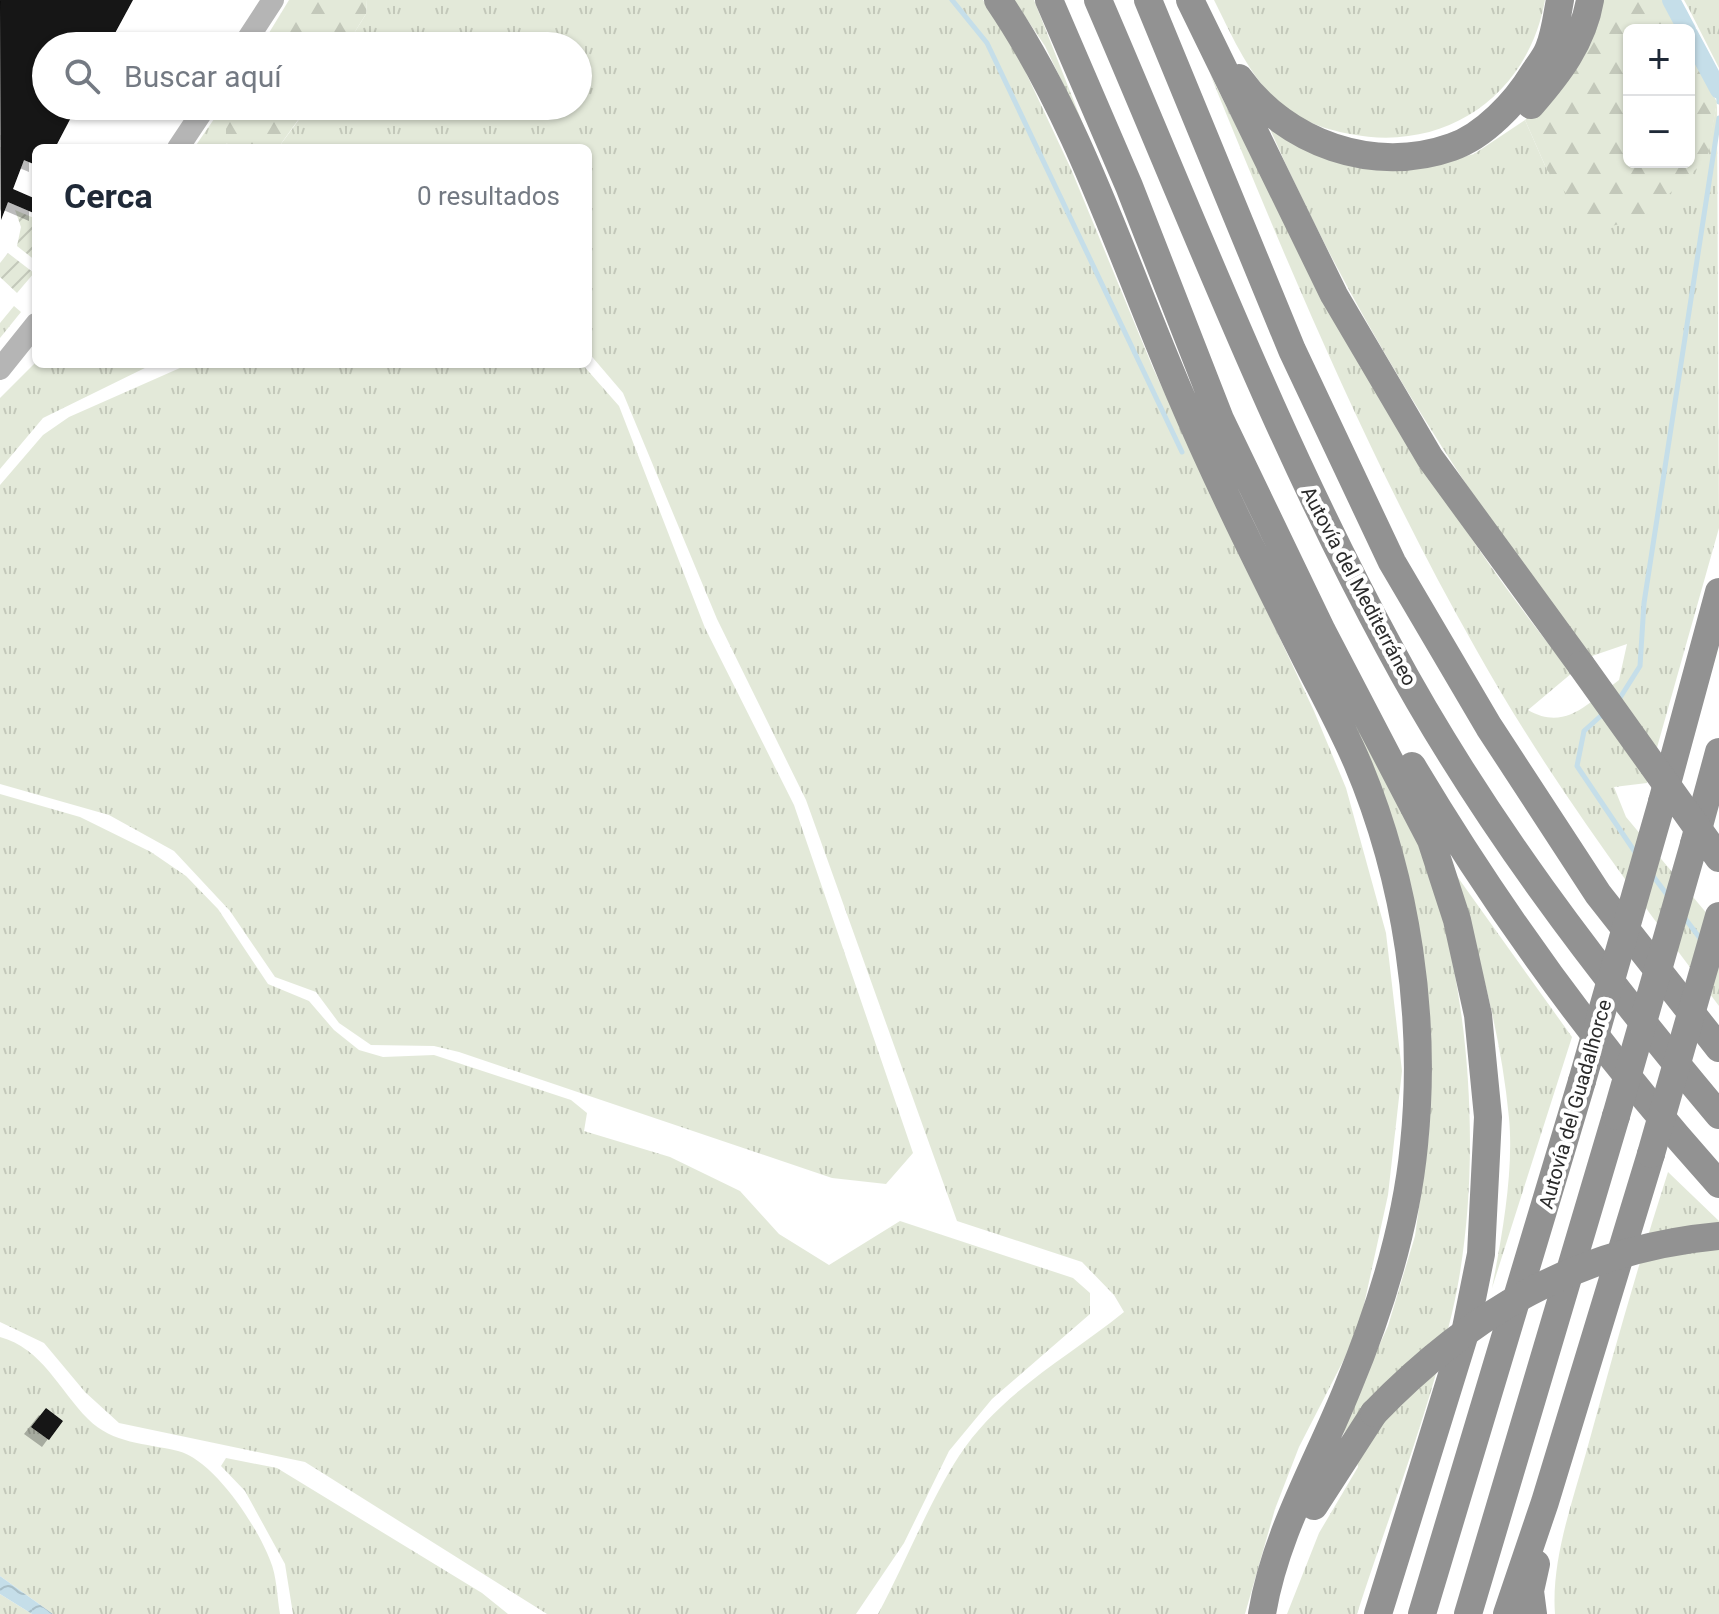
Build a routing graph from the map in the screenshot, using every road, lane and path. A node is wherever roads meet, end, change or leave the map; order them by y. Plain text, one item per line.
1 (273, 0) edge
2 (998, 0) edge
3 (1049, 0) edge
4 (1098, 0) edge
5 (1148, 0) edge
6 (1190, 0) edge
7 (1198, 0) edge
8 (1560, 0) edge
9 (1590, 0) edge
10 (252, 32) edge
11 (197, 120) edge
12 (181, 144) edge
13 (1454, 147) junction
14 (32, 329) edge
15 (0, 369) edge
16 (1287, 556) junction
17 (1719, 592) edge
18 (1719, 752) edge
19 (1719, 858) edge
20 (1719, 916) edge
21 (1719, 1048) edge
22 (1719, 1115) edge
23 (1719, 1184) edge
24 (1719, 1236) edge
25 (1545, 1502) junction
26 (1264, 1614) edge
27 (1378, 1614) edge
28 (1422, 1614) edge
29 (1468, 1614) edge
30 (1507, 1614) edge
31 (1533, 1614) edge

1 - 10 main road
2 - 26 highway
3 - 16 highway
4 - 22 highway, Autovía del Mediterráneo
5 - 21 highway, Autovía del Mediterráneo
6 - 19 highway, bridge
7 - 13 highway
8 - 13 highway
9 - 13 highway
11 - 12 main road
14 - 15 main road
16 - 23 highway
16 - 27 highway
17 - 28 highway, Autovía del Guadalhorce, bridge
18 - 29 highway, Autovía del Guadalhorce, bridge
20 - 25 highway, bridge
24 - 26 highway, bridge
25 - 30 highway
25 - 31 highway

